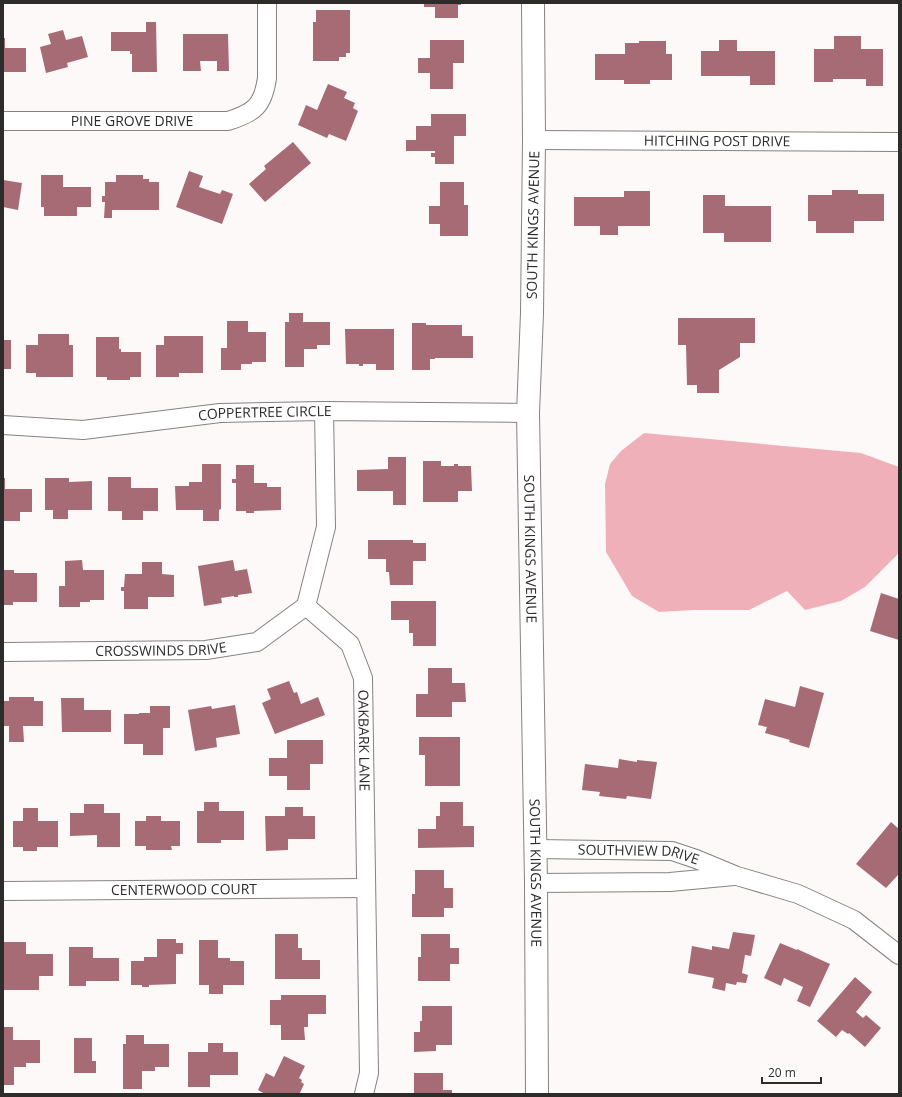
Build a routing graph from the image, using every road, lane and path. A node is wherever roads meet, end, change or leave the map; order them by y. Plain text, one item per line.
1 (267, 3) edge
2 (533, 3) edge
3 (3, 121) edge
4 (534, 140) junction
5 (899, 142) edge
6 (324, 411) junction
7 (528, 412) junction
8 (3, 425) edge
9 (306, 606) junction
10 (3, 652) edge
11 (536, 849) junction
12 (737, 876) junction
13 (536, 883) junction
14 (366, 888) junction
15 (3, 891) edge
16 (899, 955) edge
17 (364, 1094) edge
18 (537, 1094) edge

1 - 3 street, PINE GROVE DRIVE
2 - 4 street, SOUTH KINGS AVENUE
4 - 5 street, HITCHING POST DRIVE
4 - 7 street, SOUTH KINGS AVENUE
6 - 7 street, COPPERTREE CIRCLE
6 - 8 street, COPPERTREE CIRCLE
6 - 9 street
7 - 11 street, SOUTH KINGS AVENUE
9 - 10 street, CROSSWINDS DRIVE
9 - 14 street, OAKBARK LANE
11 - 12 street, SOUTHVIEW DRIVE
11 - 13 street, SOUTH KINGS AVENUE
12 - 13 street, SOUTHVIEW DRIVE
12 - 16 street, SOUTHVIEW DRIVE
13 - 18 street, SOUTH KINGS AVENUE
14 - 15 street, CENTERWOOD COURT
14 - 17 street, OAKBARK LANE

